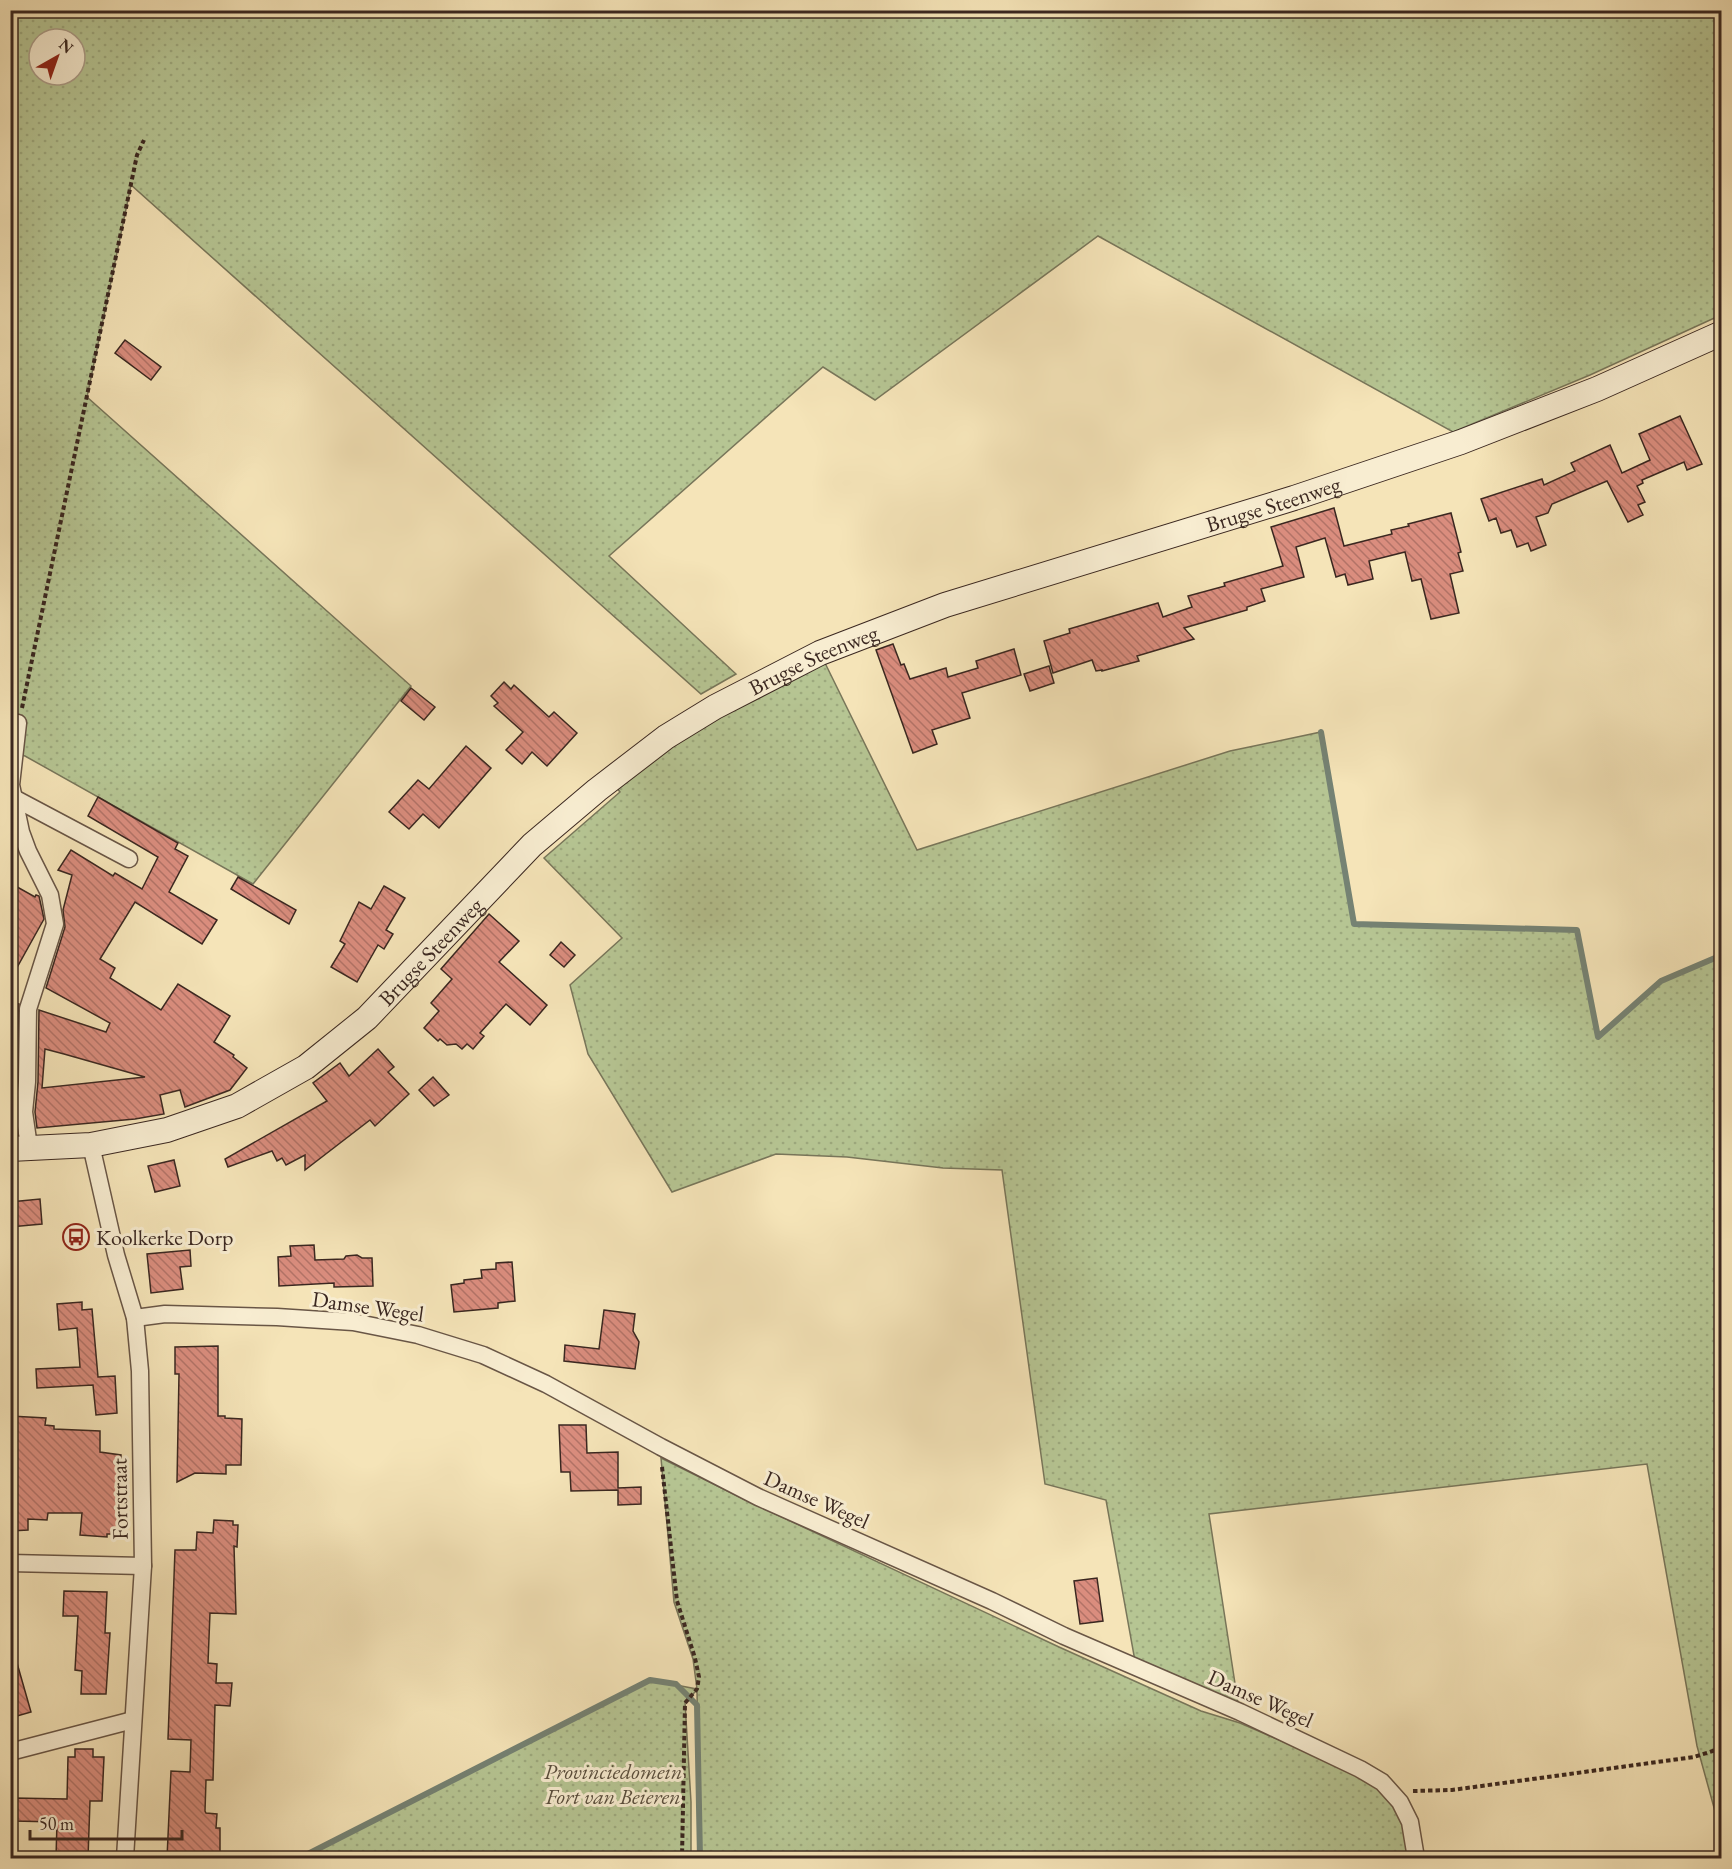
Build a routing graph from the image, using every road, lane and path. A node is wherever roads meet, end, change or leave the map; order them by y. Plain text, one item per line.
1 (144, 140) dead end
2 (1722, 333) edge
3 (18, 723) joint
4 (14, 798) junction
5 (129, 859) dead end
6 (91, 1145) junction
7 (20, 1148) edge
8 (135, 1318) junction
9 (661, 1448) junction
10 (10, 1563) edge
11 (143, 1566) junction
12 (133, 1720) junction
13 (1722, 1748) edge
14 (10, 1752) edge
15 (1391, 1791) junction
16 (124, 1858) edge
17 (682, 1858) edge
18 (1416, 1858) edge

1 - 3 path
2 - 6 main road, Brugse Steenweg
3 - 4 street
4 - 5 street
4 - 7 street
6 - 7 main road, Brugse Steenweg
6 - 8 street, Fortstraat
8 - 9 street, Damse Wegel
8 - 11 street, Fortstraat
9 - 15 street, Damse Wegel
9 - 17 path
10 - 11 street
11 - 12 street, Fortstraat
12 - 14 street
12 - 16 street, Fortstraat
13 - 15 path
15 - 18 street, Damse Wegel

